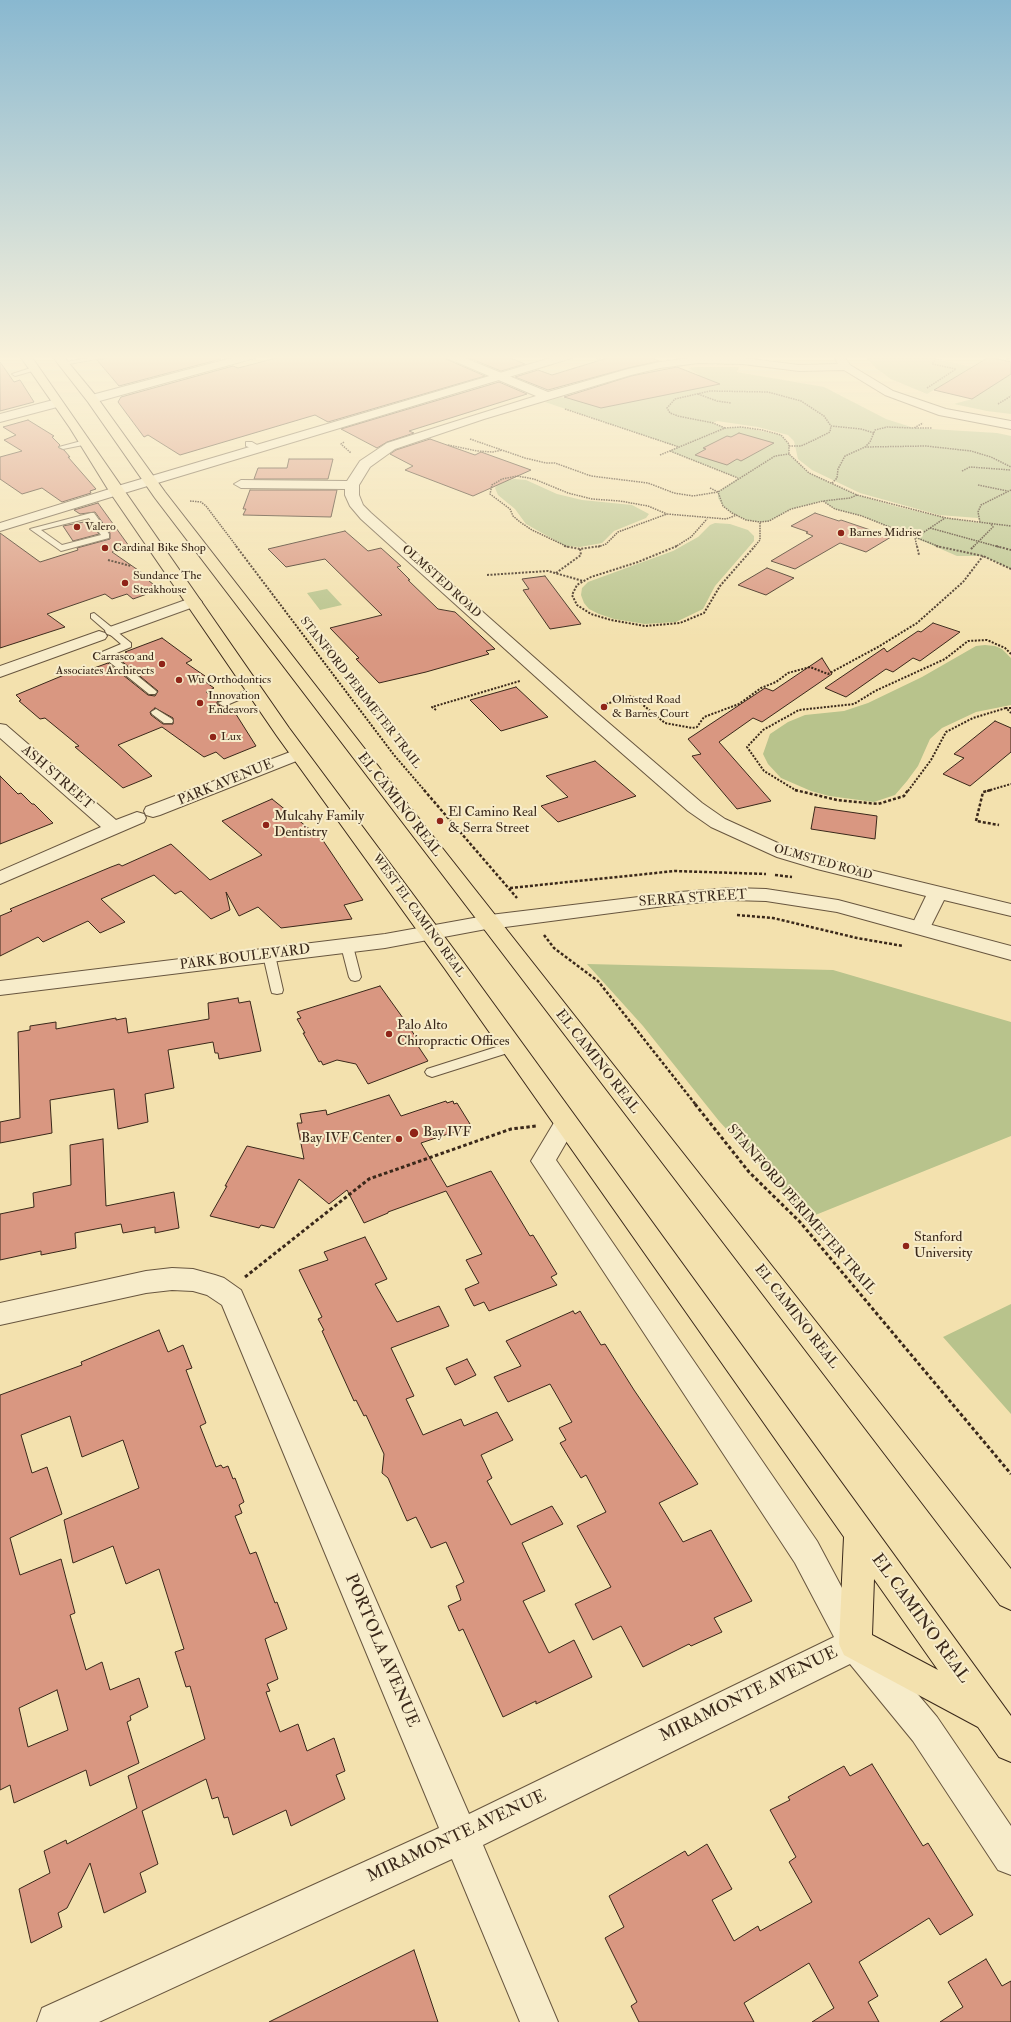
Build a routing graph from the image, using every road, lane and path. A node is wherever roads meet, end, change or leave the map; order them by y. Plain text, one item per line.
1 (90, 450) edge
2 (128, 450) edge
3 (242, 450) edge
4 (348, 450) edge
5 (384, 450) edge
6 (472, 450) edge
7 (501, 450) edge
8 (504, 450) edge
9 (789, 450) edge
10 (858, 450) edge
11 (965, 450) edge
12 (669, 451) joint
13 (789, 454) junction
14 (660, 455) dead end
15 (372, 458) junction
16 (1011, 467) edge
17 (1011, 470) edge
18 (962, 471) dead end
19 (738, 478) junction
20 (150, 482) junction
21 (831, 483) junction
22 (241, 484) dead end
23 (352, 485) junction
24 (978, 485) dead end
25 (710, 488) dead end
26 (1010, 490) edge
27 (116, 491) junction
28 (718, 492) junction
29 (857, 494) junction
30 (190, 501) dead end
31 (822, 501) junction
32 (667, 514) junction
33 (737, 515) junction
34 (946, 518) junction
35 (707, 519) junction
36 (760, 522) junction
37 (980, 523) junction
38 (991, 524) junction
39 (1011, 526) edge
40 (0, 527) edge
41 (930, 528) junction
42 (915, 538) junction
43 (979, 541) junction
44 (61, 548) joint
45 (580, 549) junction
46 (971, 549) dead end
47 (1011, 550) edge
48 (920, 555) dead end
49 (983, 556) junction
50 (108, 560) dead end
51 (131, 566) dead end
52 (1011, 569) edge
53 (556, 573) junction
54 (487, 575) dead end
55 (584, 581) junction
56 (194, 602) junction
57 (94, 616) dead end
58 (106, 634) junction
59 (1011, 654) edge
60 (0, 672) edge
61 (527, 679) dead end
62 (254, 690) junction
63 (152, 692) dead end
64 (224, 703) dead end
65 (1006, 708) junction
66 (1011, 708) edge
67 (436, 710) dead end
68 (583, 710) junction
69 (156, 712) dead end
70 (1011, 713) edge
71 (168, 721) dead end
72 (0, 729) edge
73 (298, 754) junction
74 (1011, 784) edge
75 (999, 825) dead end
76 (113, 828) junction
77 (0, 878) edge
78 (937, 893) junction
79 (519, 900) dead end
80 (1011, 910) edge
81 (733, 915) dead end
82 (490, 922) junction
83 (920, 927) junction
84 (430, 933) junction
85 (347, 946) junction
86 (909, 947) dead end
87 (554, 948) dead end
88 (1011, 953) edge
89 (269, 955) junction
90 (355, 977) dead end
91 (0, 988) edge
92 (277, 990) dead end
93 (512, 1047) junction
94 (432, 1072) dead end
95 (566, 1122) junction
96 (220, 1290) junction
97 (0, 1314) edge
98 (1011, 1474) edge
99 (860, 1534) junction
100 (1011, 1594) edge
101 (855, 1644) junction
102 (990, 1716) junction
103 (1011, 1745) edge
104 (460, 1837) junction
105 (1011, 1857) edge
106 (56, 2022) edge
107 (540, 2022) edge

1 - 27 main road, WEST EL CAMINO REAL
2 - 20 main road
3 - 20 street
4 - 15 path
5 - 15 street
6 - 7 path
8 - 28 path
9 - 13 path
10 - 21 path
11 - 16 path
12 - 14 path
12 - 19 path
13 - 19 path
13 - 21 path
15 - 23 street
17 - 18 path
19 - 28 path
20 - 27 street
20 - 82 main road, EL CAMINO REAL
21 - 29 path
22 - 23 street
23 - 68 street, OLMSTED ROAD
24 - 26 path
25 - 28 path
26 - 37 path
27 - 40 street
27 - 56 main road, WEST EL CAMINO REAL
28 - 33 path
29 - 31 path
29 - 34 path
30 - 79 path, STANFORD PERIMETER TRAIL
31 - 36 path
31 - 42 path
32 - 35 path
32 - 45 path
32 - 45 path
33 - 35 path
33 - 36 path
34 - 37 path
34 - 41 path
35 - 55 path
36 - 55 path
37 - 38 path
38 - 39 path
38 - 43 path
41 - 42 path
41 - 43 path
42 - 48 path
42 - 49 path
43 - 46 path
43 - 47 path
44 - 44 lane
45 - 53 path
49 - 52 path
49 - 68 path
50 - 51 path
53 - 54 path
53 - 55 path
56 - 58 street
56 - 62 main road, WEST EL CAMINO REAL
57 - 58 lane
58 - 60 street
58 - 63 lane
59 - 65 path
61 - 67 path
62 - 64 lane
62 - 73 main road, WEST EL CAMINO REAL
65 - 66 path
65 - 70 path
68 - 78 street, OLMSTED ROAD
69 - 71 lane
72 - 76 street, ASH STREET
73 - 76 street, PARK AVENUE
73 - 84 main road, WEST EL CAMINO REAL
74 - 75 path
76 - 77 street, PARK AVENUE
78 - 80 street, OLMSTED ROAD
78 - 83 street
81 - 86 path
82 - 83 street, SERRA STREET
82 - 84 street, PARK BOULEVARD
82 - 100 main road, EL CAMINO REAL
83 - 88 street, SERRA STREET
84 - 85 street, PARK BOULEVARD
84 - 93 main road, WEST EL CAMINO REAL
85 - 89 street, PARK BOULEVARD
85 - 90 lane
87 - 98 path, STANFORD PERIMETER TRAIL
89 - 91 street, PARK BOULEVARD
89 - 92 lane
93 - 94 lane
93 - 95 main road, WEST EL CAMINO REAL
95 - 96 path
95 - 99 main road, EL CAMINO REAL
95 - 101 street
96 - 97 street
96 - 104 street, PORTOLA AVENUE
99 - 101 main road
99 - 102 main road, EL CAMINO REAL
101 - 102 main road
101 - 104 street, MIRAMONTE AVENUE
101 - 105 street
102 - 103 main road, EL CAMINO REAL
104 - 106 street, MIRAMONTE AVENUE
104 - 107 street, PORTOLA AVENUE

